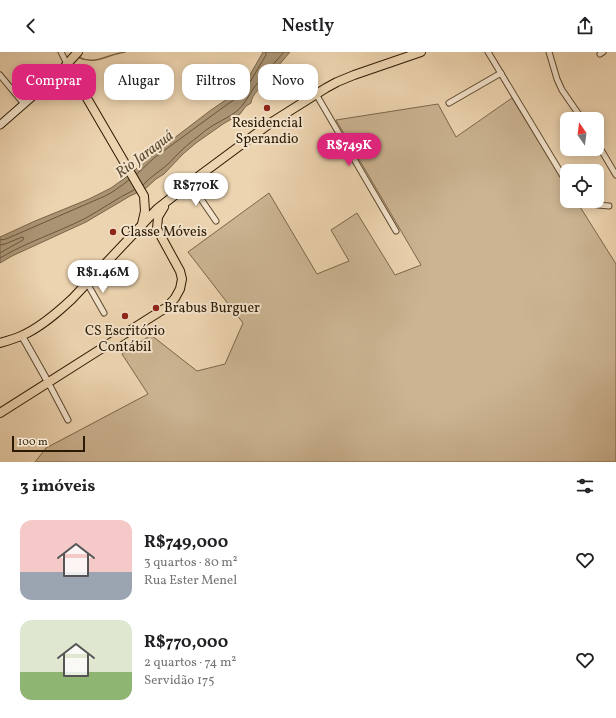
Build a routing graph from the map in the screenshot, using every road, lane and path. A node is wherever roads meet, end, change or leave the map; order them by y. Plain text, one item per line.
1 (61, 52) edge
2 (421, 52) edge
3 (488, 52) edge
4 (549, 52) edge
5 (77, 54) edge
6 (67, 64) joint
7 (501, 73) junction
8 (0, 75) edge
9 (318, 93) edge
10 (318, 97) edge
11 (28, 100) edge
12 (88, 100) edge
13 (307, 100) edge
14 (449, 103) dead end
15 (24, 104) junction
16 (577, 112) edge
17 (0, 125) edge
18 (604, 155) edge
19 (560, 171) edge
20 (616, 175) edge
21 (190, 183) junction
22 (170, 198) junction
23 (604, 206) edge
24 (610, 206) dead end
25 (216, 221) dead end
26 (142, 225) junction
27 (157, 228) junction
28 (396, 231) dead end
29 (87, 283) junction
30 (104, 313) dead end
31 (22, 336) junction
32 (0, 342) edge
33 (48, 382) junction
34 (0, 413) edge
35 (68, 420) dead end

1 - 6 street
2 - 9 main road
3 - 7 street
4 - 16 street
5 - 6 main road
7 - 14 street
7 - 19 street
8 - 15 street
10 - 28 street
11 - 15 main road
12 - 26 main road
13 - 21 main road
15 - 17 main road
18 - 20 street
21 - 22 main road
21 - 25 street
22 - 26 main road
22 - 27 main road
23 - 24 street
26 - 27 main road
26 - 29 main road
27 - 33 main road
29 - 30 street
29 - 31 main road
31 - 32 main road
31 - 33 street
33 - 34 main road
33 - 35 street

